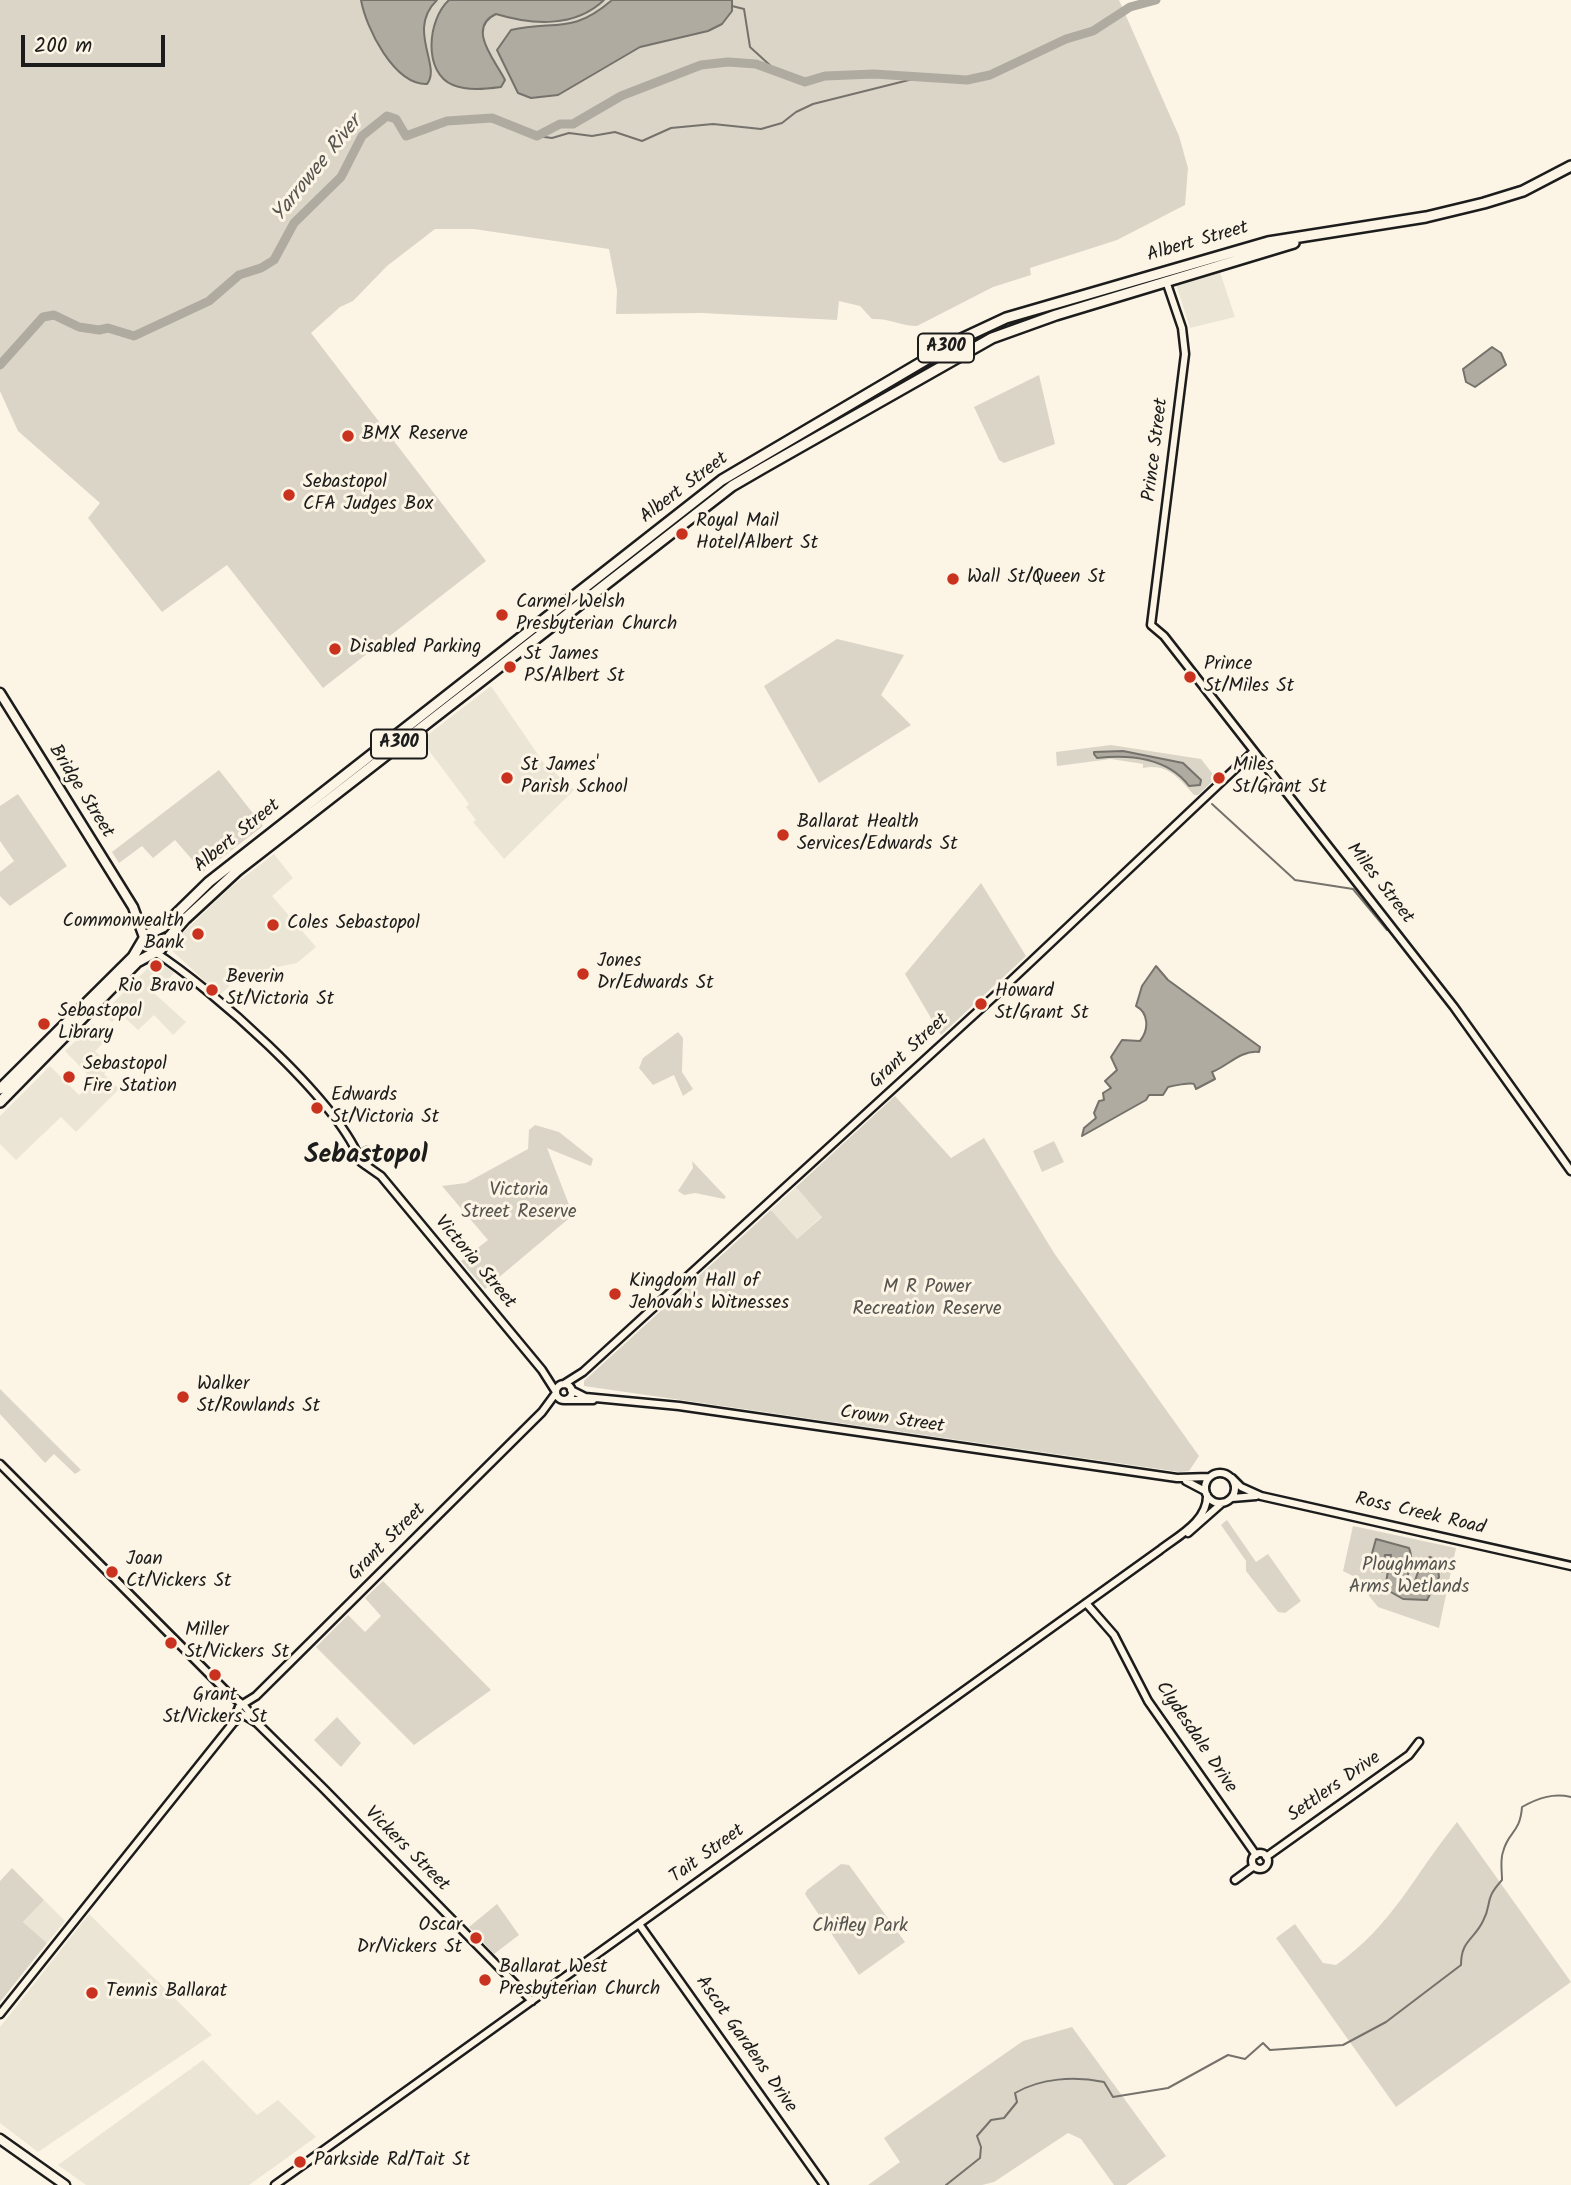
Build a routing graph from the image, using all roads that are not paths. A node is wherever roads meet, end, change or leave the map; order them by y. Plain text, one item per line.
1 (1571, 166) edge
2 (1324, 234) junction
3 (1166, 281) junction
4 (878, 389) junction
5 (883, 399) junction
6 (1151, 625) joint
7 (0, 693) edge
8 (1254, 751) junction
9 (133, 907) junction
10 (155, 932) junction
11 (144, 940) junction
12 (164, 944) junction
13 (155, 952) junction
14 (180, 970) junction
15 (0, 1089) edge
16 (0, 1102) edge
17 (351, 1140) junction
18 (366, 1151) junction
19 (359, 1157) junction
20 (373, 1159) junction
21 (365, 1165) junction
22 (1571, 1171) edge
23 (381, 1176) junction
24 (542, 1370) junction
25 (583, 1372) junction
26 (563, 1384) junction
27 (571, 1390) junction
28 (556, 1392) junction
29 (601, 1398) junction
30 (563, 1399) junction
31 (542, 1412) junction
32 (0, 1464) edge
33 (1209, 1477) junction
34 (1177, 1478) junction
35 (1232, 1478) junction
36 (1206, 1493) junction
37 (1261, 1496) junction
38 (1227, 1501) junction
39 (1160, 1550) junction
40 (1571, 1566) edge
41 (1086, 1603) junction
42 (243, 1709) junction
43 (1419, 1742) dead end
44 (1256, 1855) junction
45 (1266, 1857) junction
46 (1254, 1866) junction
47 (1235, 1880) dead end
48 (639, 1924) junction
49 (532, 2001) junction
50 (0, 2014) edge
51 (0, 2139) edge
52 (0, 2145) edge
53 (57, 2185) edge
54 (65, 2185) edge
55 (275, 2185) edge
56 (824, 2185) edge

1 - 2 highway, Albert Street / A300
2 - 3 highway, Albert Street / A300
2 - 4 highway, Albert Street / A300
3 - 5 highway, Albert Street / A300
3 - 6 street, Prince Street
4 - 5 highway
4 - 10 highway, Albert Street / A300
5 - 12 highway, Albert Street / A300
6 - 8 street, Miles Street
7 - 9 main road, Bridge Street
8 - 22 street, Miles Street
8 - 25 street, Grant Street
9 - 10 main road
9 - 11 main road
10 - 11 highway
10 - 12 highway
11 - 13 highway
11 - 15 highway
12 - 13 highway
12 - 14 street
13 - 14 street
13 - 16 highway
14 - 17 street
17 - 18 street
17 - 19 street
18 - 19 street
18 - 20 street, Victoria Street
19 - 21 street, Victoria Street
20 - 21 street
20 - 23 street, Victoria Street
21 - 23 street, Victoria Street
23 - 24 street, Victoria Street
24 - 26 street, Victoria Street
24 - 28 street, Victoria Street
25 - 26 street, Grant Street
25 - 27 street, Grant Street
26 - 27 street, Victoria Street
26 - 28 street, Grant Street
27 - 29 street, Crown Street
27 - 30 street, Grant Street
28 - 30 street, Victoria Street
28 - 31 street, Grant Street
29 - 30 street, Crown Street
29 - 34 street, Crown Street
30 - 31 street, Grant Street
31 - 42 street, Grant Street
32 - 42 street, Vickers Street
33 - 34 street, Crown Street
33 - 35 street
33 - 36 street
34 - 36 street, Crown Street
35 - 37 street
35 - 38 street
36 - 38 street
36 - 39 street, Tait Street
37 - 38 street
37 - 40 street, Ross Creek Road
38 - 39 street, Tait Street
39 - 41 street, Tait Street
41 - 44 street, Clydesdale Drive
41 - 48 street, Tait Street
42 - 49 street, Vickers Street
42 - 50 street, Grant Street
43 - 45 street, Settlers Drive
44 - 45 street
44 - 46 street
45 - 46 street, Settlers Drive
46 - 47 street
48 - 49 street, Tait Street
48 - 56 street, Ascot Gardens Drive
49 - 55 street, Tait Street
51 - 54 main road
52 - 53 main road

